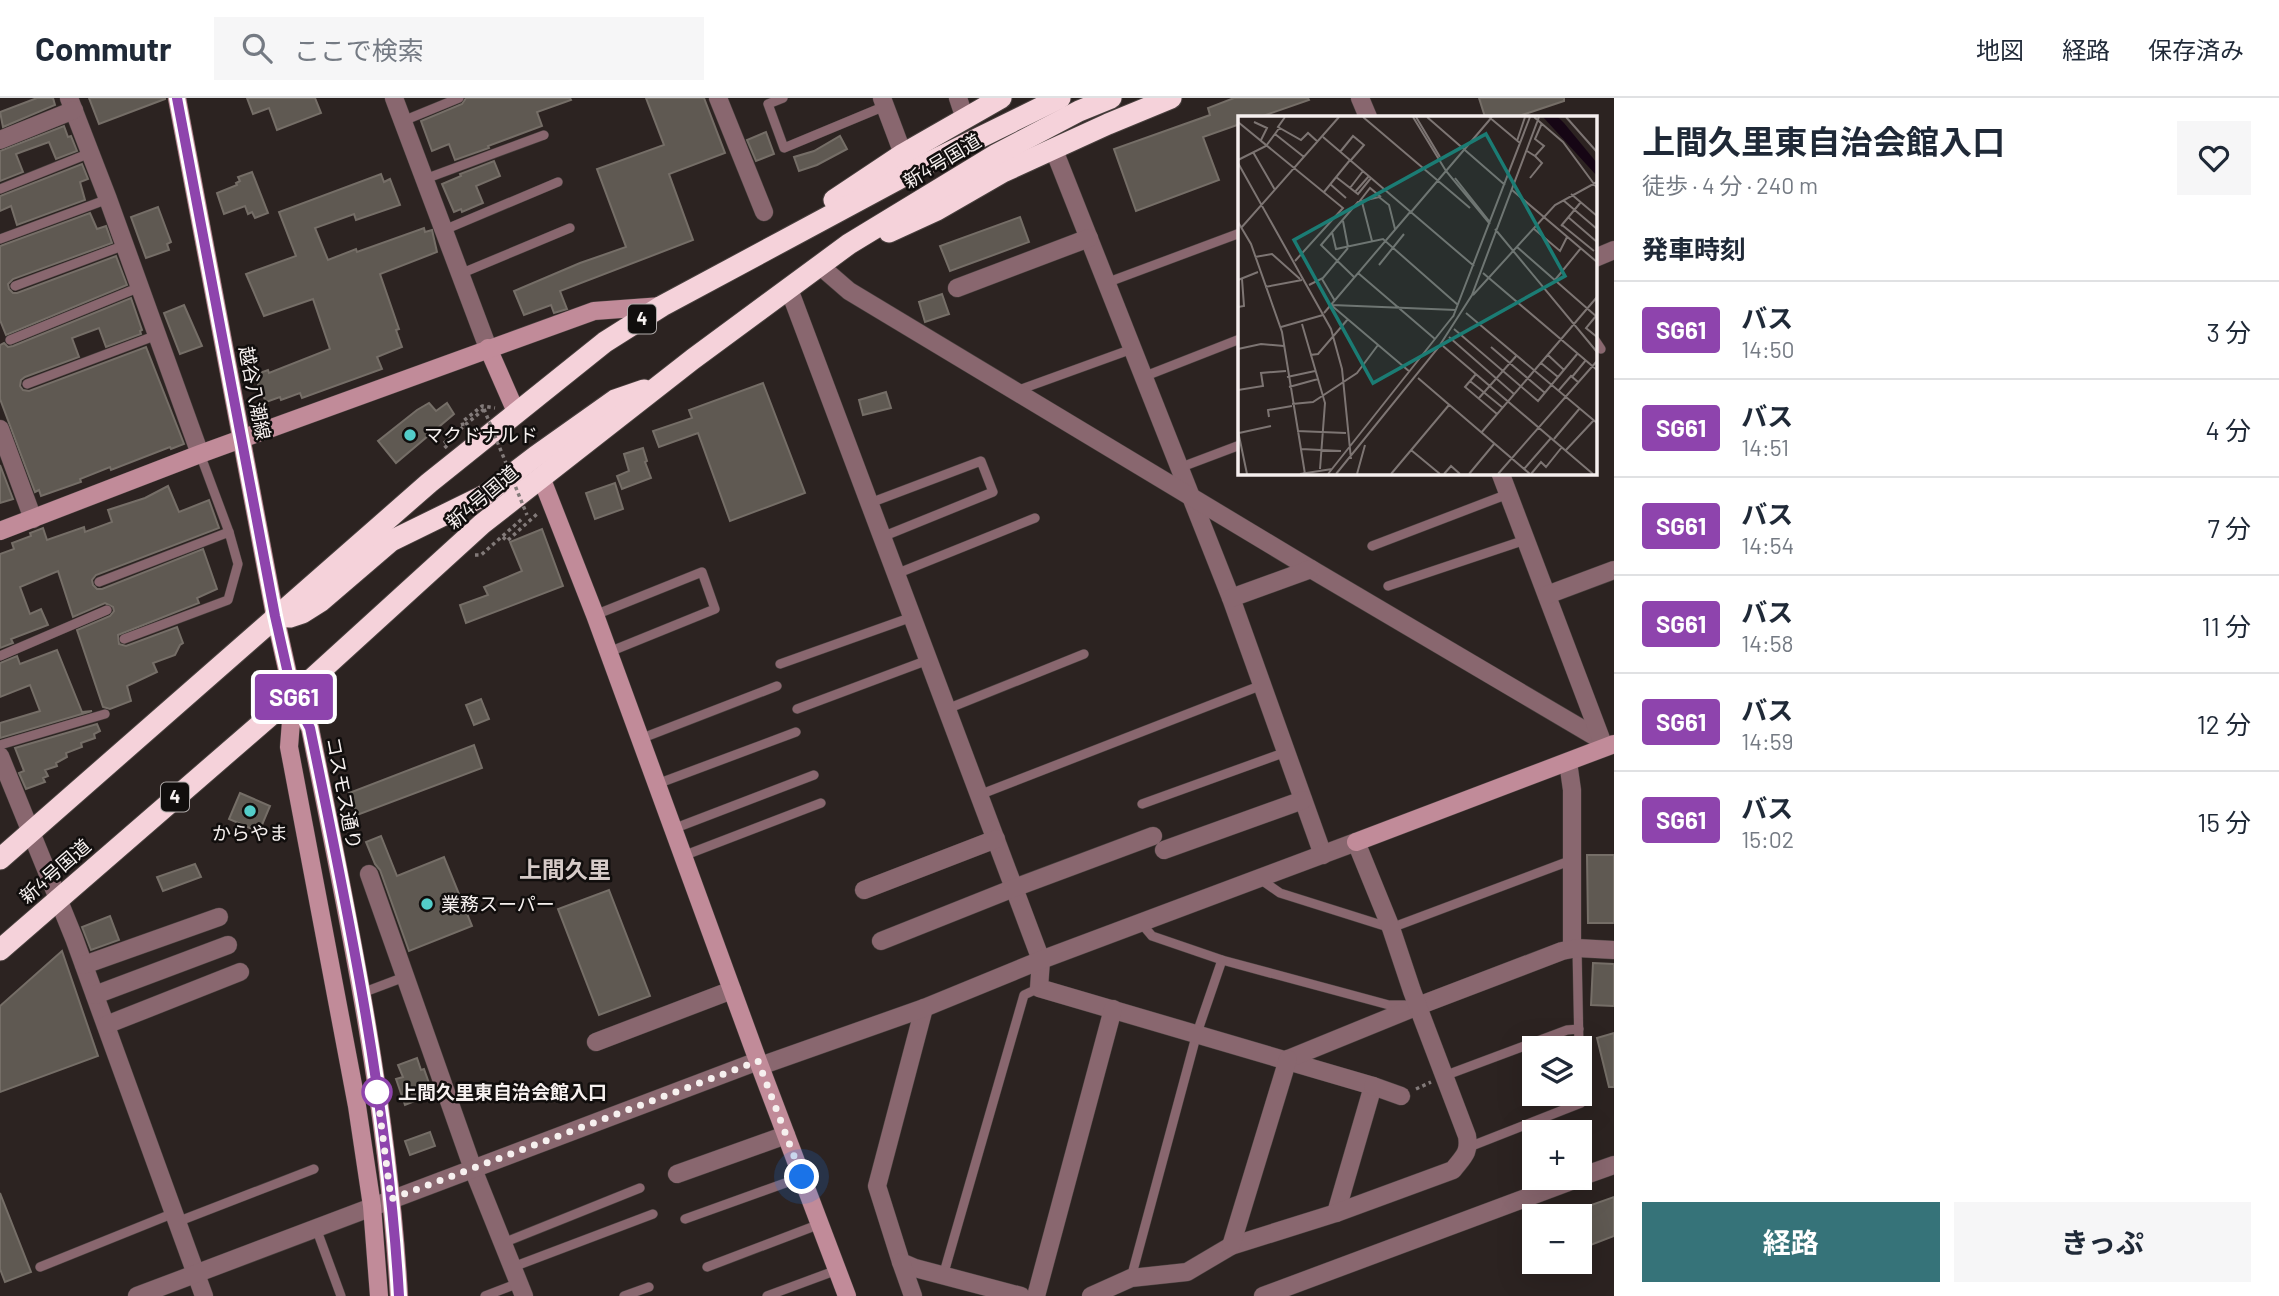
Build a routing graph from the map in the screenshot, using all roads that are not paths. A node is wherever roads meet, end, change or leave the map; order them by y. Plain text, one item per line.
1 (177, 98) edge
2 (394, 98) edge
3 (459, 98) edge
4 (718, 98) edge
5 (783, 98) edge
6 (958, 98) edge
7 (1001, 98) edge
8 (1060, 98) edge
9 (1111, 98) edge
10 (1171, 98) edge
11 (1360, 98) edge
12 (883, 102) edge
13 (71, 104) edge
14 (1368, 116) edge
15 (965, 118) junction
16 (403, 121) junction
17 (544, 135) dead end
18 (0, 139) edge
19 (1054, 150) junction
20 (90, 153) junction
21 (903, 154) junction
22 (425, 179) junction
23 (558, 182) dead end
24 (0, 189) edge
25 (108, 199) junction
26 (764, 212) dead end
27 (570, 228) dead end
28 (444, 230) junction
29 (1238, 234) edge
30 (1089, 238) junction
31 (0, 239) edge
32 (783, 241) junction
33 (125, 244) junction
34 (849, 244) junction
35 (1614, 250) edge
36 (1596, 258) edge
37 (819, 265) junction
38 (460, 274) junction
39 (1107, 283) junction
40 (15, 286) dead end
41 (140, 286) junction
42 (957, 288) dead end
43 (789, 289) junction
44 (662, 306) junction
45 (157, 335) junction
46 (10, 340) dead end
47 (1238, 340) edge
48 (1596, 342) edge
49 (488, 348) junction
50 (1132, 349) junction
51 (1601, 349) dead end
52 (1143, 377) junction
53 (27, 384) dead end
54 (659, 386) junction
55 (1016, 391) junction
56 (516, 412) junction
57 (0, 429) edge
58 (242, 439) junction
59 (1238, 446) edge
60 (201, 454) junction
61 (1179, 468) junction
62 (1501, 474) edge
63 (541, 477) junction
64 (1189, 494) junction
65 (1508, 494) junction
66 (870, 503) junction
67 (1035, 518) dead end
68 (33, 519) junction
69 (0, 531) edge
70 (229, 532) junction
71 (882, 537) junction
72 (1525, 540) junction
73 (1372, 546) dead end
74 (1311, 569) junction
75 (1614, 570) edge
76 (896, 574) junction
77 (99, 582) dead end
78 (1388, 586) dead end
79 (1547, 595) junction
80 (1231, 598) junction
81 (107, 610) dead end
82 (595, 615) junction
83 (275, 616) junction
84 (912, 617) junction
85 (124, 639) dead end
86 (609, 652) junction
87 (1084, 654) dead end
88 (0, 656) edge
89 (928, 660) junction
90 (780, 664) dead end
91 (1262, 685) junction
92 (777, 686) dead end
93 (293, 696) junction
94 (797, 709) dead end
95 (947, 709) junction
96 (106, 714) dead end
97 (796, 732) dead end
98 (640, 739) junction
99 (1606, 744) edge
100 (0, 745) edge
101 (1286, 752) junction
102 (0, 756) edge
103 (1568, 762) junction
104 (814, 775) dead end
105 (657, 784) junction
106 (979, 795) junction
107 (1303, 800) junction
108 (821, 803) dead end
109 (1142, 804) dead end
110 (673, 829) junction
111 (30, 832) junction
112 (996, 839) junction
113 (1356, 842) junction
114 (1323, 855) junction
115 (683, 856) junction
116 (0, 859) edge
117 (1572, 860) junction
118 (369, 874) dead end
119 (1259, 879) junction
120 (1014, 888) junction
121 (864, 890) dead end
122 (58, 898) junction
123 (219, 916) dead end
124 (1141, 923) junction
125 (1391, 928) junction
126 (881, 941) dead end
127 (228, 945) dead end
128 (1575, 948) junction
129 (0, 950) edge
130 (1614, 950) edge
131 (1041, 960) junction
132 (1222, 960) junction
133 (84, 965) junction
134 (240, 972) dead end
135 (408, 976) junction
136 (1039, 988) junction
137 (732, 990) junction
138 (362, 993) junction
139 (95, 995) junction
140 (1418, 1006) junction
141 (924, 1008) junction
142 (1112, 1009) junction
143 (106, 1025) junction
144 (1578, 1029) junction
145 (1197, 1033) junction
146 (1578, 1036) edge
147 (596, 1042) dead end
148 (1288, 1059) junction
149 (759, 1063) junction
150 (1444, 1076) junction
151 (1373, 1086) junction
152 (1401, 1096) road end
153 (1573, 1106) edge
154 (786, 1135) junction
155 (1469, 1147) junction
156 (1614, 1164) edge
157 (314, 1169) dead end
158 (473, 1169) junction
159 (1592, 1172) edge
160 (677, 1174) dead end
161 (802, 1177) junction
162 (640, 1188) dead end
163 (1544, 1190) edge
164 (391, 1199) junction
165 (372, 1206) junction
166 (1336, 1213) junction
167 (653, 1214) dead end
168 (175, 1217) junction
169 (685, 1219) dead end
170 (820, 1224) junction
171 (316, 1228) junction
172 (503, 1243) junction
173 (1231, 1246) junction
174 (901, 1262) junction
175 (40, 1267) dead end
176 (707, 1267) dead end
177 (837, 1269) junction
178 (196, 1274) junction
179 (943, 1276) junction
180 (1131, 1278) junction
181 (519, 1282) edge
182 (649, 1287) dead end
183 (137, 1296) edge
184 (204, 1296) edge
185 (341, 1296) edge
186 (379, 1296) edge
187 (400, 1296) edge
188 (485, 1296) edge
189 (624, 1296) edge
190 (767, 1296) edge
191 (847, 1296) edge
192 (913, 1296) edge
193 (1021, 1296) edge
194 (1036, 1296) edge
195 (1091, 1296) edge
196 (1263, 1296) edge

1 - 58 street, 越谷八潮線
2 - 16 street
3 - 16 lane
4 - 26 street
5 - 12 lane
6 - 15 street
7 - 15 highway
8 - 32 highway, 新4号国道 / 4
9 - 34 highway, 新4号国道 / 4
10 - 19 highway
11 - 14 street
12 - 21 street
13 - 18 street
13 - 20 street
15 - 21 highway
16 - 22 street
17 - 22 lane
19 - 30 street
19 - 34 highway
20 - 24 lane
20 - 25 street
21 - 32 highway
22 - 28 street
23 - 28 lane
25 - 31 lane
25 - 33 street
27 - 38 lane
28 - 38 street
29 - 39 lane
30 - 39 street
30 - 42 street
32 - 44 highway, 新4号国道 / 4
33 - 40 lane
33 - 41 street
34 - 37 highway, 新4号国道 / 4
35 - 36 street
37 - 43 highway, 新4号国道 / 4
37 - 55 street
38 - 49 street
39 - 50 street
41 - 45 street
41 - 46 lane
43 - 54 highway, 新4号国道 / 4
43 - 66 street
44 - 49 street
44 - 56 highway, 新4号国道 / 4
45 - 53 lane
45 - 60 street
47 - 52 lane
48 - 51 lane
49 - 56 street
49 - 58 street
50 - 52 street
50 - 55 lane
52 - 61 street
54 - 63 highway, 新4号国道 / 4
54 - 83 highway
55 - 64 street
56 - 83 highway, 新4号国道 / 4
57 - 68 street
58 - 60 street
58 - 83 street, 越谷八潮線
59 - 61 lane
60 - 68 street
60 - 70 lane
61 - 64 street
62 - 65 street
63 - 82 street
63 - 93 highway, 新4号国道 / 4
64 - 74 street
64 - 80 street
65 - 72 street
65 - 73 lane
66 - 71 street
66 - 71 lane
67 - 76 lane
68 - 69 street
70 - 77 lane
70 - 85 lane
71 - 76 street
72 - 78 lane
72 - 79 street
74 - 80 street
74 - 99 street
75 - 79 street
76 - 84 street
79 - 99 street
80 - 91 street
81 - 88 lane
82 - 86 street
82 - 86 lane
83 - 93 street, 越谷八潮線
83 - 111 highway, 新4号国道 / 4
84 - 89 street
84 - 90 lane
86 - 98 street
87 - 95 lane
89 - 94 lane
89 - 95 street
91 - 101 street
91 - 106 lane
92 - 98 lane
93 - 122 highway, 新4号国道 / 4
93 - 138 street, コスモス通り
93 - 165 street
95 - 106 street
96 - 100 lane
97 - 105 lane
98 - 105 street
99 - 103 street
101 - 107 street
101 - 109 lane
102 - 111 street
103 - 113 street
103 - 117 street
104 - 110 lane
105 - 110 street
106 - 112 street
107 - 114 street
107 - 120 street
108 - 115 lane
110 - 115 street
111 - 116 highway, 新4号国道 / 4
111 - 122 street
112 - 120 street
112 - 121 street
113 - 114 street
113 - 125 street
114 - 119 street
115 - 137 street
117 - 125 lane
117 - 128 street
118 - 135 street
119 - 124 street
119 - 125 lane
120 - 126 street
120 - 131 street
122 - 129 highway, 新4号国道 / 4
122 - 133 street
123 - 133 street
124 - 131 street
124 - 132 lane
125 - 140 street
127 - 139 street
128 - 130 street
128 - 140 street
128 - 144 lane
131 - 136 street
131 - 141 street
132 - 140 lane
132 - 145 lane
133 - 139 street
134 - 143 street
135 - 138 lane
135 - 158 street
136 - 142 street
136 - 179 lane
137 - 147 street
137 - 149 street
138 - 164 street, コスモス通り
139 - 143 street
140 - 148 street
140 - 150 street
141 - 149 street
141 - 174 street
142 - 145 street
142 - 194 street
143 - 168 street
144 - 146 lane
144 - 150 lane
145 - 148 street
145 - 180 lane
148 - 151 street
148 - 173 street
149 - 154 street
149 - 158 street
150 - 155 street
151 - 152 street
151 - 166 street
153 - 155 lane
154 - 160 street
154 - 161 street
155 - 166 street
156 - 159 street
157 - 168 lane
158 - 164 street
158 - 172 street
161 - 169 lane
161 - 170 street
162 - 172 lane
163 - 196 street
164 - 165 street
164 - 187 street, コスモス通り
165 - 171 street
165 - 186 street
166 - 173 street
167 - 181 lane
168 - 175 lane
168 - 178 street
170 - 176 lane
170 - 177 street
171 - 178 street
171 - 185 lane
172 - 181 street
173 - 180 street
174 - 179 street
174 - 192 street
177 - 190 lane
177 - 191 street
178 - 183 street
178 - 184 street
179 - 193 street
180 - 195 street
181 - 188 lane
182 - 189 lane

